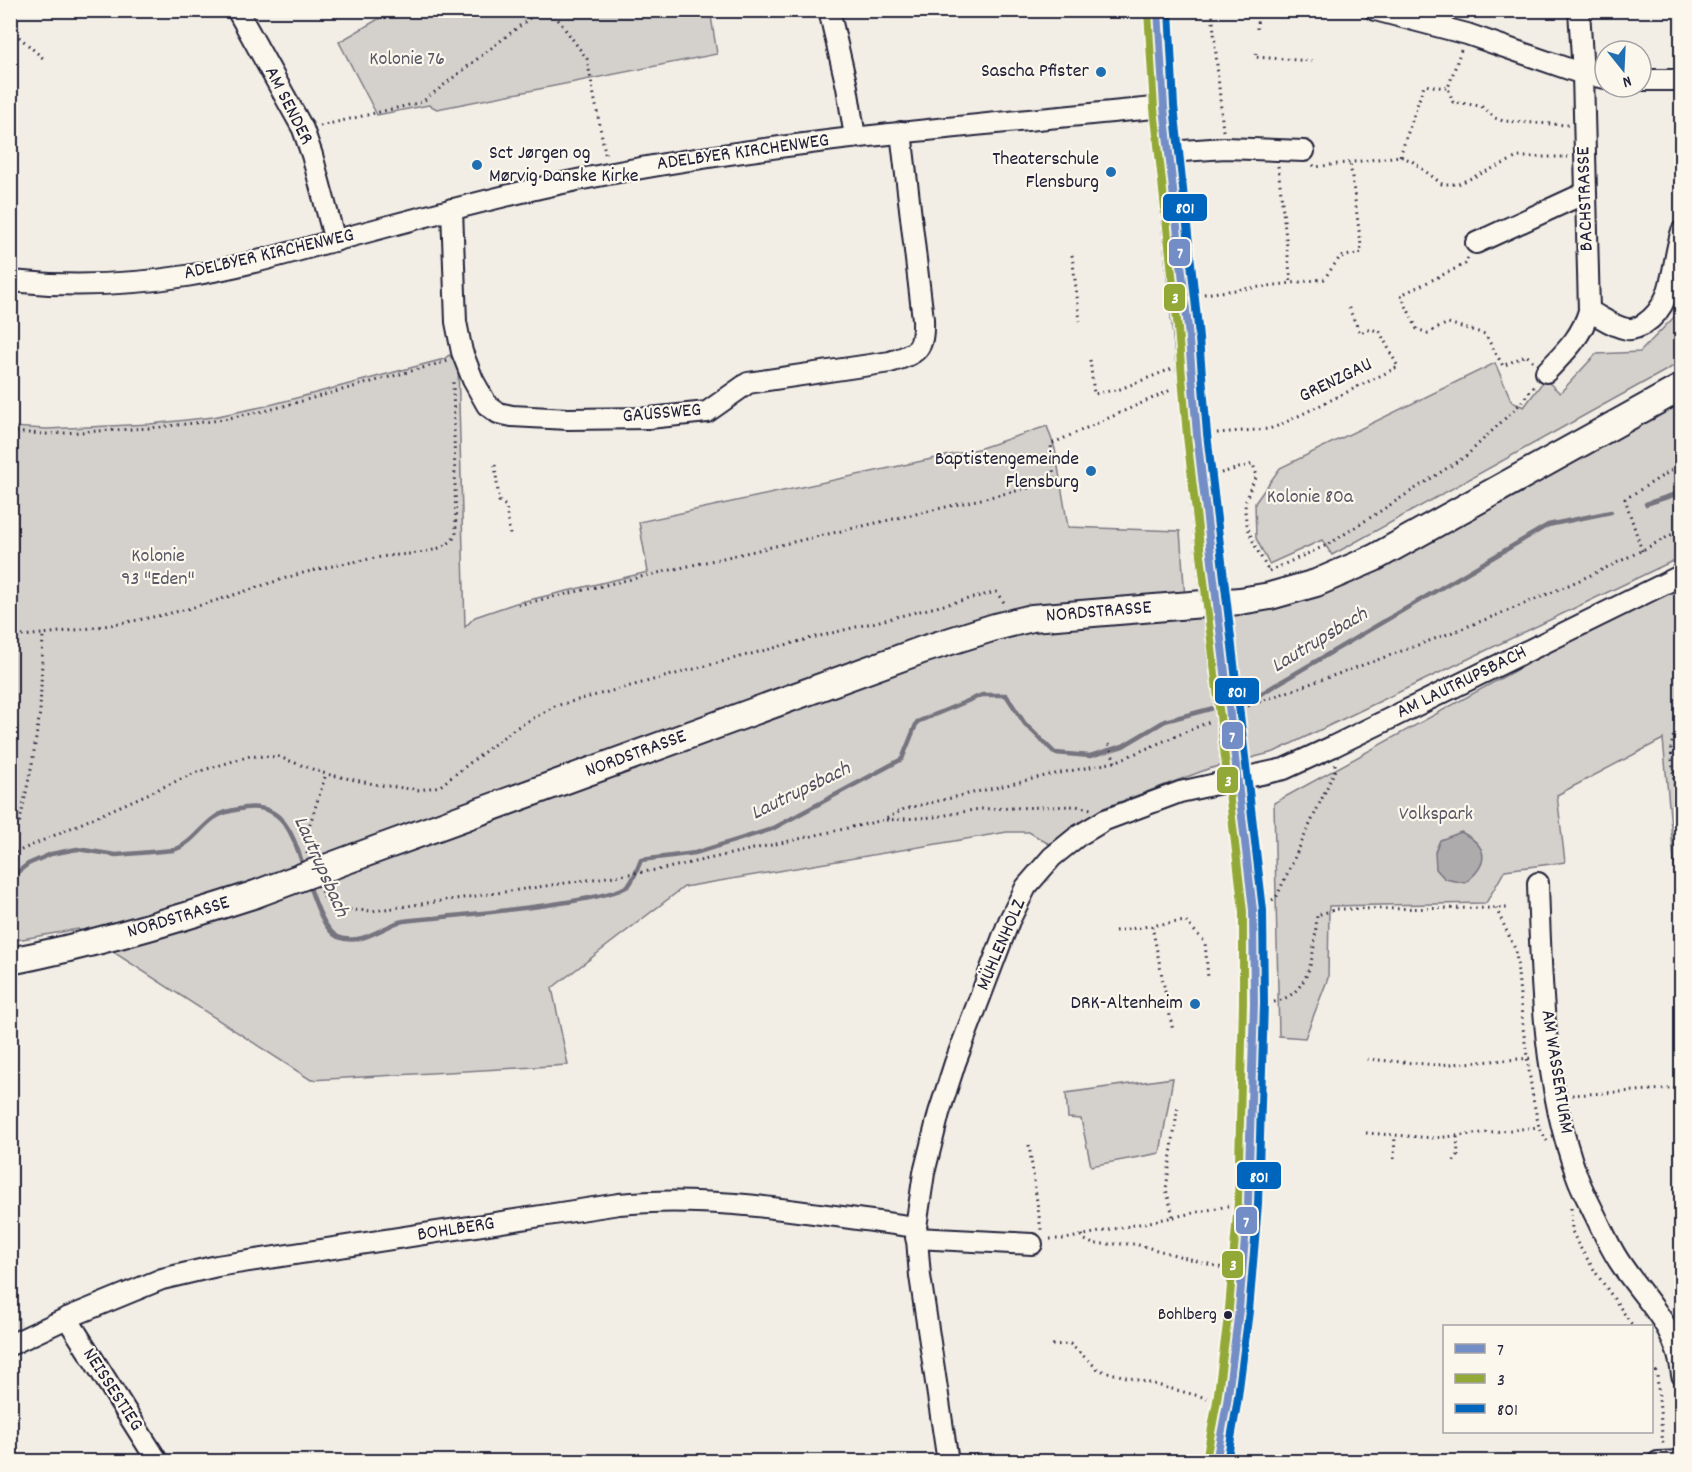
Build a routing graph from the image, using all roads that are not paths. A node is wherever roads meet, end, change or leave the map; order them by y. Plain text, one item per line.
1 (237, 10) edge
2 (829, 10) edge
3 (1158, 10) edge
4 (1375, 10) edge
5 (1580, 10) edge
6 (1583, 74) junction
7 (1593, 76) edge
8 (1653, 80) edge
9 (1682, 80) edge
10 (1164, 107) junction
11 (901, 132) junction
12 (855, 137) junction
13 (1304, 151) road end
14 (1169, 152) junction
15 (1586, 193) junction
16 (452, 209) junction
17 (1682, 231) edge
18 (335, 241) junction
19 (1476, 243) road end
20 (10, 281) edge
21 (1589, 311) junction
22 (1546, 372) road end
23 (1682, 387) edge
24 (1682, 575) edge
25 (1238, 780) junction
26 (1538, 883) dead end
27 (10, 961) edge
28 (916, 1232) junction
29 (1042, 1241) road end
30 (67, 1318) junction
31 (10, 1345) edge
32 (1682, 1375) edge
33 (158, 1461) edge
34 (948, 1461) edge
35 (1216, 1461) edge
36 (1658, 1461) edge
37 (1664, 1461) edge
38 (1682, 1461) edge

1 - 18 street, AM SENDER
2 - 12 street
3 - 10 main road
4 - 6 street
5 - 6 street, BACHSTRASSE
6 - 7 street
6 - 15 street, BACHSTRASSE
8 - 9 street
10 - 11 street, ADELBYER KIRCHENWEG
10 - 14 main road
11 - 12 street, ADELBYER KIRCHENWEG
11 - 16 street, GAUSSWEG
12 - 16 street, ADELBYER KIRCHENWEG
13 - 14 street
14 - 25 main road, bridge
15 - 19 street
15 - 21 street, BACHSTRASSE
16 - 18 street, ADELBYER KIRCHENWEG
17 - 21 street
18 - 20 street, ADELBYER KIRCHENWEG
21 - 22 street, BACHSTRASSE
23 - 27 main road, NORDSTRASSE, bridge
24 - 25 street, AM LAUTRUPSBACH
25 - 28 street, MÜHLENHOLZ
25 - 35 main road
26 - 32 street, AM WASSERTURM
28 - 29 street
28 - 30 street, BOHLBERG
28 - 34 street, MÜHLENHOLZ
30 - 31 street, BOHLBERG
30 - 33 street, NEISSESTIEG
36 - 37 street
37 - 38 street

